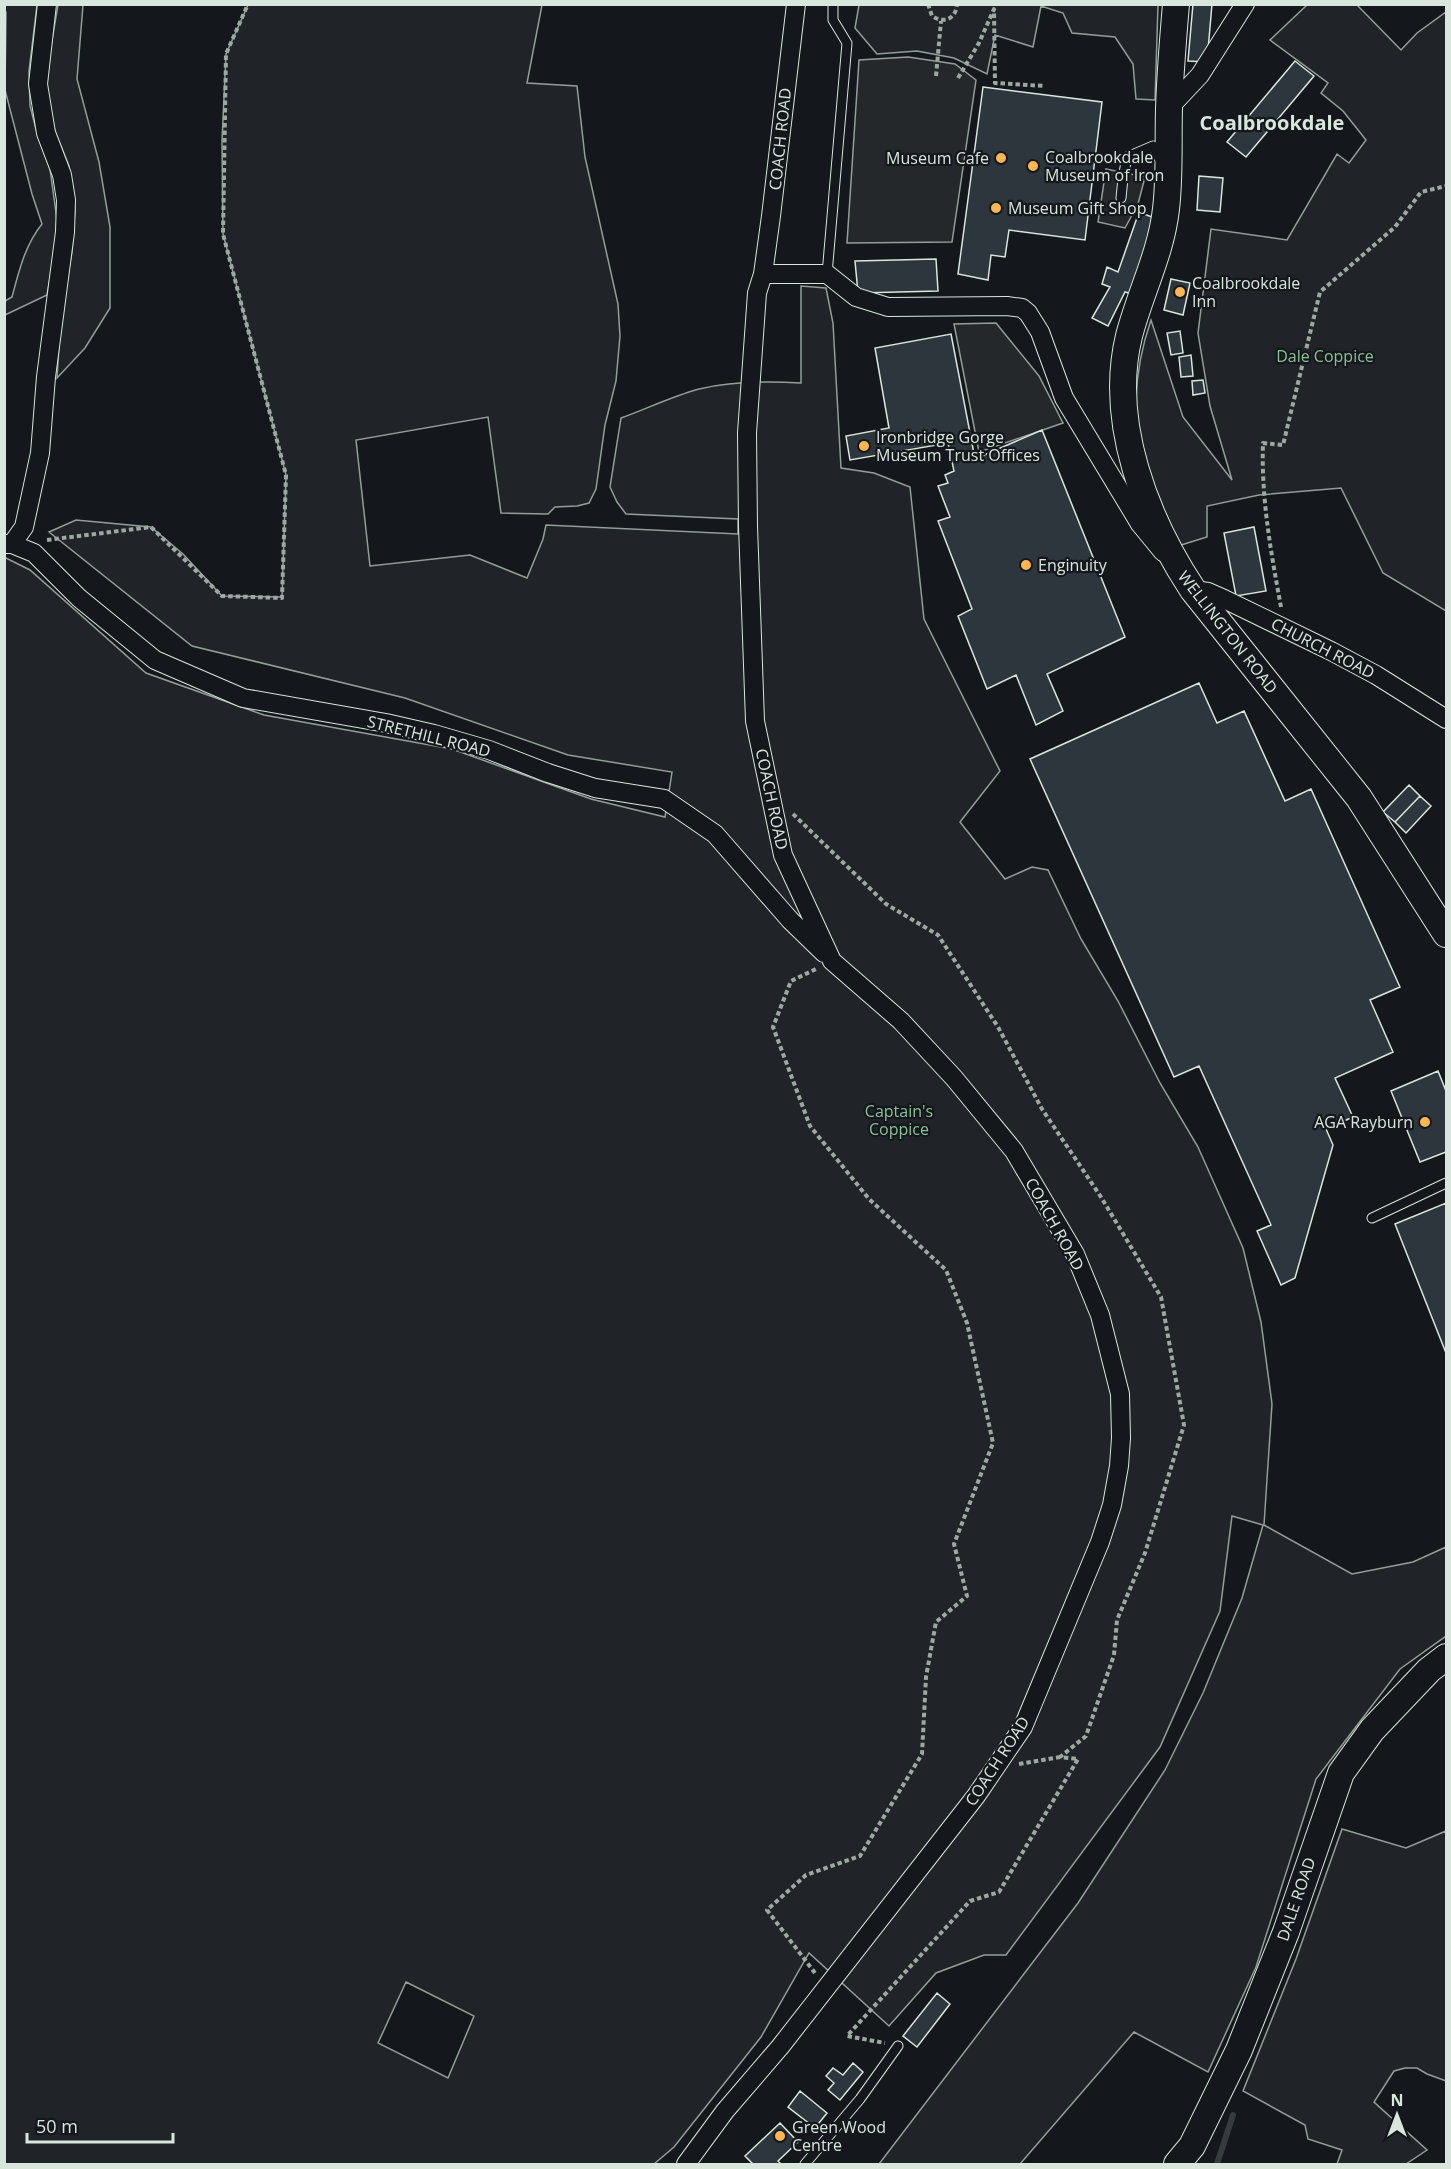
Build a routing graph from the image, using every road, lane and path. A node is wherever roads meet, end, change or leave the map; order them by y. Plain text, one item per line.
1 (48, 4) edge
2 (248, 4) edge
3 (796, 4) edge
4 (833, 4) edge
5 (928, 4) edge
6 (957, 4) edge
7 (1176, 4) edge
8 (1242, 6) edge
9 (941, 21) junction
10 (936, 76) dead end
11 (958, 78) dead end
12 (1045, 86) dead end
13 (1169, 108) junction
14 (1168, 175) junction
15 (1446, 186) edge
16 (1121, 198) dead end
17 (763, 274) junction
18 (827, 274) junction
19 (8, 544) edge
20 (1177, 566) junction
21 (1193, 590) junction
22 (1285, 628) junction
23 (1446, 719) edge
24 (769, 791) junction
25 (1446, 934) edge
26 (832, 961) junction
27 (1446, 1183) edge
28 (1372, 1218) dead end
29 (1446, 1657) edge
30 (1060, 1757) junction
31 (1001, 1762) junction
32 (826, 1988) junction
33 (898, 2046) joint
34 (686, 2164) edge
35 (805, 2164) edge
36 (1177, 2164) edge

1 - 19 street
2 - 19 path
3 - 17 street, COACH ROAD
4 - 18 lane
5 - 9 path
6 - 9 path
7 - 13 street, WELLINGTON ROAD
8 - 13 street
9 - 10 path
11 - 12 path
13 - 14 street, WELLINGTON ROAD
14 - 16 lane
14 - 20 street, WELLINGTON ROAD
15 - 22 path
17 - 18 street
17 - 24 street, COACH ROAD
18 - 20 street
19 - 26 street, STRETHILL ROAD
20 - 21 street, WELLINGTON ROAD
21 - 22 street, CHURCH ROAD
21 - 25 street, WELLINGTON ROAD
22 - 23 street, CHURCH ROAD
24 - 26 street, COACH ROAD
24 - 30 path
26 - 31 street, COACH ROAD
26 - 32 path
27 - 28 lane
29 - 36 street, DALE ROAD
30 - 31 path
30 - 33 path
31 - 32 street, COACH ROAD
32 - 34 street, COACH ROAD
33 - 35 lane

